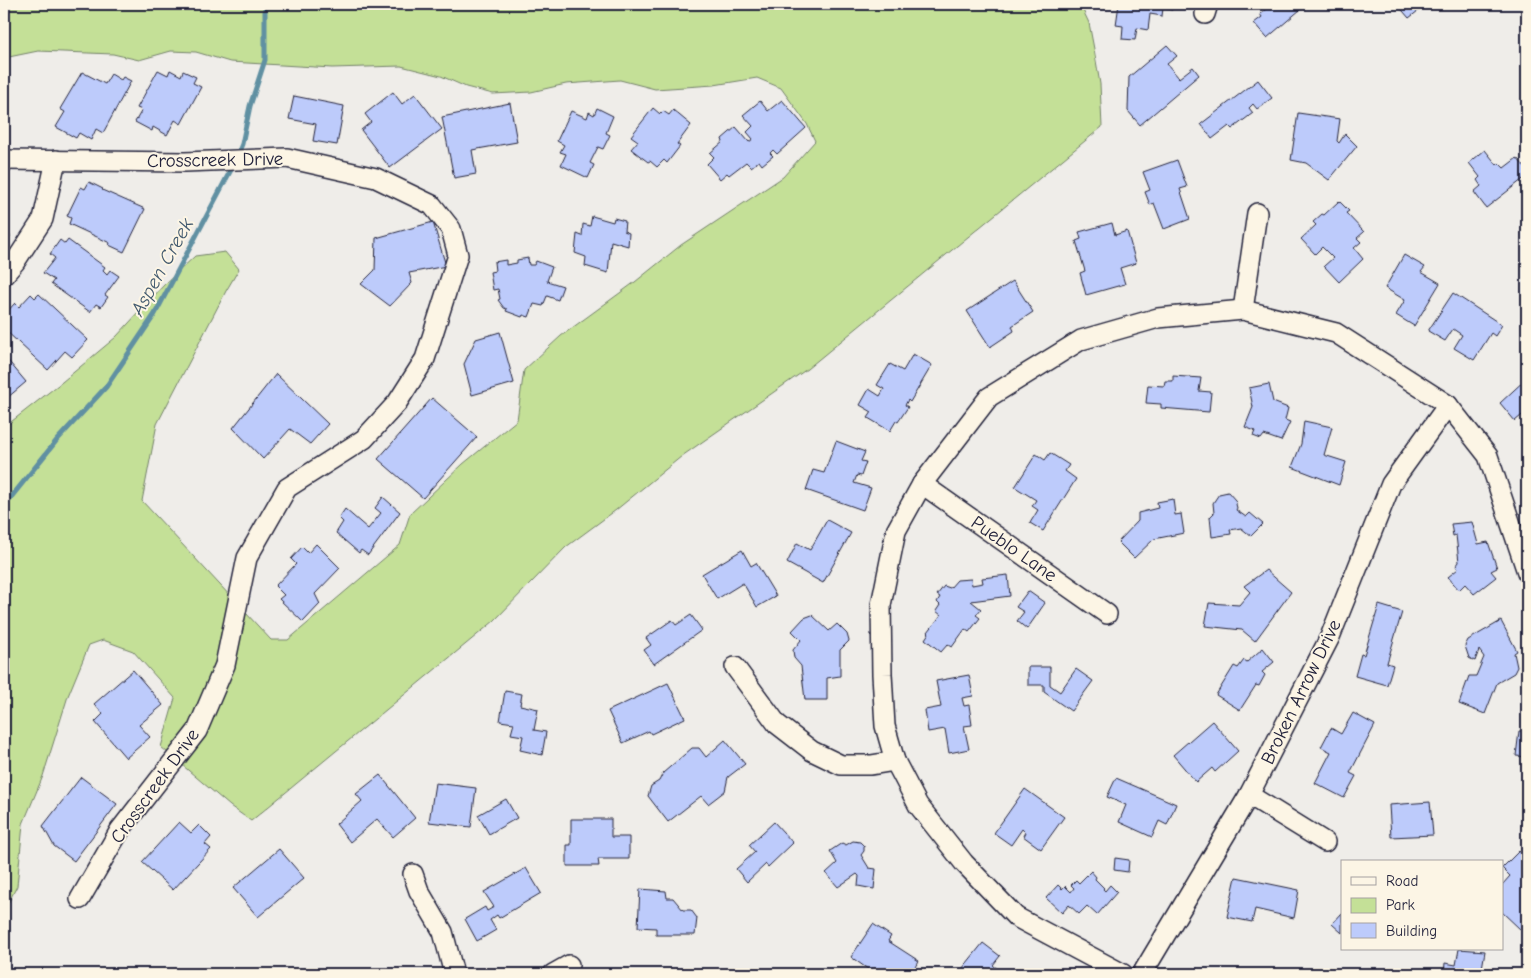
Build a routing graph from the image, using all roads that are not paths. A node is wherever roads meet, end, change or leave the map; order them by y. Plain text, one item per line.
1 (4, 160) edge
2 (56, 160) junction
3 (1257, 213) dead end
4 (4, 275) edge
5 (1242, 310) junction
6 (1448, 405) junction
7 (922, 484) junction
8 (1527, 572) edge
9 (1107, 614) dead end
10 (735, 667) dead end
11 (895, 761) junction
12 (1250, 794) junction
13 (1325, 842) dead end
14 (413, 874) dead end
15 (80, 899) dead end
16 (454, 974) edge
17 (1123, 974) edge
18 (1142, 974) edge

1 - 2 street, Crosscreek Drive
2 - 4 street
2 - 15 street, Crosscreek Drive
3 - 5 street
5 - 6 street
5 - 7 street
6 - 8 street
6 - 12 street, Broken Arrow Drive
7 - 9 street, Pueblo Lane
7 - 11 street
10 - 11 street
11 - 17 street
12 - 13 street
12 - 18 street, Broken Arrow Drive
14 - 16 street

